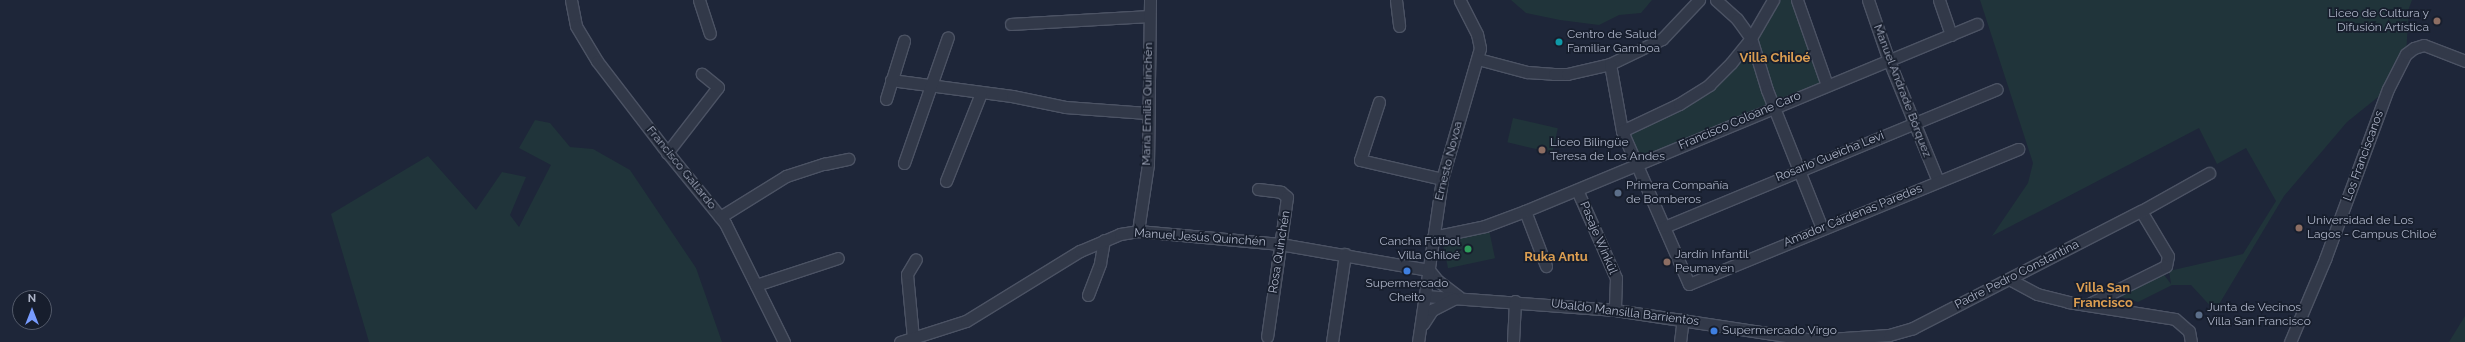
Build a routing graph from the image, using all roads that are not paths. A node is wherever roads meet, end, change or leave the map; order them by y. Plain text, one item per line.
1 (571, 0) edge
2 (699, 0) edge
3 (1150, 0) edge
4 (1396, 0) edge
5 (1460, 0) edge
6 (1699, 0) edge
7 (1716, 0) edge
8 (1773, 0) edge
9 (1797, 0) edge
10 (1868, 0) edge
11 (1939, 0) edge
12 (1149, 16) junction
13 (1011, 24) dead end
14 (1977, 24) dead end
15 (1399, 26) dead end
16 (710, 33) dead end
17 (1951, 35) junction
18 (948, 37) dead end
19 (1751, 38) junction
20 (904, 41) dead end
21 (1478, 59) junction
22 (1889, 61) junction
23 (2465, 61) edge
24 (1610, 64) junction
25 (702, 74) dead end
26 (891, 80) junction
27 (933, 85) junction
28 (1827, 85) junction
29 (1997, 89) dead end
30 (981, 93) junction
31 (886, 99) dead end
32 (1379, 102) dead end
33 (1774, 107) junction
34 (1147, 113) junction
35 (1913, 123) junction
36 (1622, 131) junction
37 (2018, 149) dead end
38 (667, 153) junction
39 (848, 159) dead end
40 (904, 163) dead end
41 (1636, 164) junction
42 (1797, 170) junction
43 (2209, 173) dead end
44 (1442, 179) junction
45 (946, 181) dead end
46 (1938, 181) junction
47 (1258, 189) dead end
48 (1578, 190) junction
49 (1525, 211) junction
50 (2141, 211) junction
51 (720, 217) junction
52 (1664, 227) junction
53 (1822, 228) junction
54 (1138, 231) junction
55 (1433, 237) junction
56 (1104, 240) junction
57 (1280, 244) junction
58 (1345, 254) junction
59 (838, 258) dead end
60 (916, 259) dead end
61 (1546, 266) dead end
62 (1429, 270) junction
63 (2009, 279) junction
64 (756, 285) junction
65 (1088, 295) dead end
66 (1425, 296) junction
67 (1459, 297) junction
68 (1515, 301) junction
69 (2086, 305) junction
70 (1615, 310) junction
71 (1683, 320) junction
72 (1421, 328) junction
73 (1266, 337) dead end
74 (913, 338) junction
75 (1819, 341) edge
76 (784, 342) edge
77 (900, 342) edge
78 (1332, 342) edge
79 (1418, 342) edge
80 (1513, 342) edge
81 (1680, 342) edge
82 (2191, 342) edge
83 (2290, 342) edge

1 - 38 street, Francisco Gallardo
2 - 16 street
3 - 12 street, María Emilia Quinchén
4 - 15 street
5 - 21 street, Ernesto Novoa
6 - 24 street
7 - 19 street
8 - 19 street
9 - 28 street
10 - 22 street, Manuel Andrade Bórquez
11 - 17 street
12 - 13 street
12 - 34 street, María Emilia Quinchén
14 - 17 street, Francisco Coloane Caro
17 - 22 street, Francisco Coloane Caro
18 - 27 street
19 - 33 street
19 - 36 street
20 - 26 street
21 - 24 street
21 - 44 street, Ernesto Novoa
22 - 28 street, Francisco Coloane Caro
22 - 35 street, Manuel Andrade Bórquez
23 - 83 street, Los Franciscanos
24 - 36 street
25 - 38 street
26 - 27 street
26 - 31 street
27 - 30 street
27 - 40 street
28 - 33 street, Francisco Coloane Caro
29 - 35 street, Rosario Gueicha Levi
30 - 34 street
30 - 45 street
32 - 44 street
33 - 41 street, Francisco Coloane Caro
33 - 42 street
34 - 54 street, María Emilia Quinchén
35 - 42 street, Rosario Gueicha Levi
35 - 46 street, Manuel Andrade Bórquez
36 - 41 street
37 - 46 street, Amador Cárdenas Paredes
38 - 51 street, Francisco Gallardo
39 - 51 street
41 - 48 street, Francisco Coloane Caro
41 - 52 street
42 - 52 street, Rosario Gueicha Levi
42 - 53 street
43 - 50 street, Padre Pedro Constantina
44 - 55 street, Ernesto Novoa
46 - 53 street, Amador Cárdenas Paredes
47 - 57 street, Rosa Quinchén
48 - 49 street, Francisco Coloane Caro
48 - 70 street, Pasaje Winkül
49 - 55 street, Francisco Coloane Caro
49 - 61 street
50 - 63 street, Padre Pedro Constantina
50 - 69 street
51 - 64 street, Francisco Gallardo
52 - 53 street, Amador Cárdenas Paredes
54 - 56 street, Manuel Jesús Quinchén
54 - 57 street, Manuel Jesús Quinchén
55 - 62 street, Ernesto Novoa
56 - 65 street
56 - 74 street, Manuel Jesús Quinchén
57 - 58 street, Manuel Jesús Quinchén
57 - 73 street, Rosa Quinchén
58 - 62 street, Manuel Jesús Quinchén
58 - 78 street
59 - 64 street
60 - 74 street
62 - 66 street, Ernesto Novoa
62 - 67 street
63 - 69 street
63 - 75 street, Padre Pedro Constantina
64 - 76 street, Francisco Gallardo
66 - 67 street, Ubaldo Mansilla Barrientos
66 - 72 street, Ernesto Novoa
67 - 68 street, Ubaldo Mansilla Barrientos
67 - 72 street
68 - 70 street, Ubaldo Mansilla Barrientos
68 - 80 street
69 - 82 street
70 - 71 street, Ubaldo Mansilla Barrientos
71 - 75 street, Ubaldo Mansilla Barrientos
71 - 81 street
72 - 79 street
74 - 77 street, Manuel Jesús Quinchén

